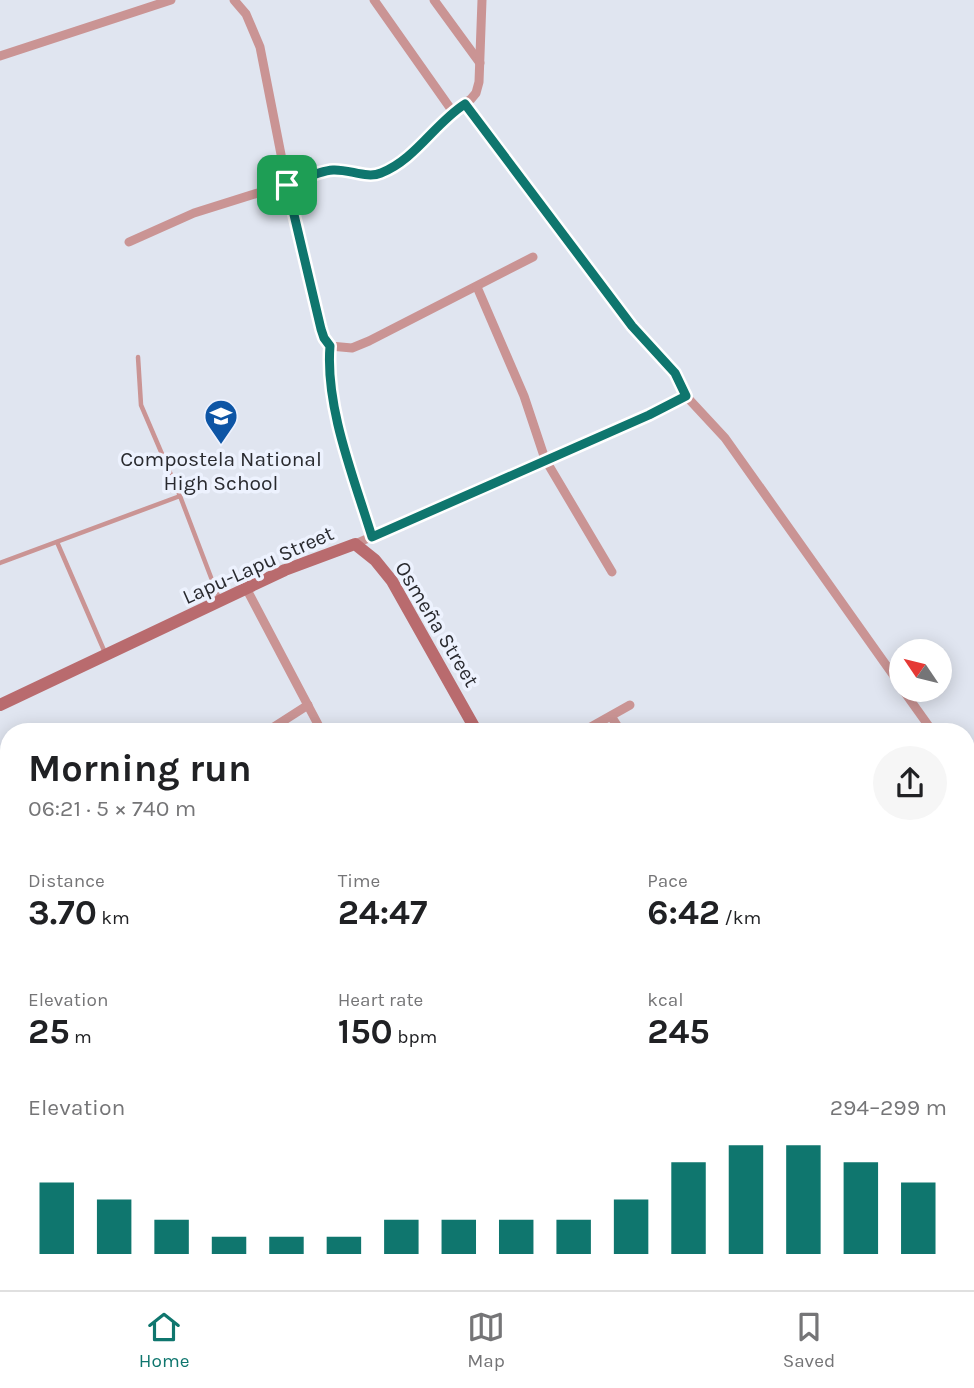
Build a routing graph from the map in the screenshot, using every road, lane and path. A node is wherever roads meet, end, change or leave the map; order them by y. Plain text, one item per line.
1 (171, 0) edge
2 (234, 0) edge
3 (374, 0) edge
4 (434, 0) edge
5 (482, 0) edge
6 (0, 55) edge
7 (480, 63) junction
8 (465, 104) junction
9 (453, 112) junction
10 (287, 185) junction
11 (129, 242) dead end
12 (533, 257) dead end
13 (477, 287) junction
14 (330, 346) junction
15 (138, 357) dead end
16 (686, 396) junction
17 (545, 459) junction
18 (180, 496) junction
19 (372, 537) junction
20 (57, 542) junction
21 (355, 544) junction
22 (0, 563) edge
23 (612, 572) dead end
24 (247, 588) junction
25 (220, 601) junction
26 (106, 656) junction
27 (889, 670) edge
28 (912, 702) edge
29 (0, 705) edge
30 (308, 705) junction
31 (630, 705) dead end
32 (611, 716) junction
33 (280, 723) edge
34 (317, 723) edge
35 (472, 723) edge
36 (598, 723) edge
37 (615, 723) edge
38 (927, 723) edge

1 - 6 street
2 - 10 street
3 - 9 street
4 - 7 street
5 - 7 street
7 - 8 street
8 - 9 street
8 - 16 street
9 - 10 street
10 - 11 street
10 - 14 street
12 - 13 street
13 - 14 street
13 - 17 street
14 - 19 street
15 - 18 lane
16 - 17 street, Lapu-Lapu Street
16 - 27 street
17 - 19 street, Lapu-Lapu Street
17 - 23 street
18 - 20 lane
18 - 25 lane
19 - 21 street, Lapu-Lapu Street
20 - 22 lane
20 - 26 lane
21 - 24 street, Lapu-Lapu Street
21 - 35 street, Osmeña Street
24 - 25 street, Lapu-Lapu Street
24 - 30 street
25 - 26 street, Lapu-Lapu Street
26 - 29 street, Lapu-Lapu Street
28 - 38 street
30 - 33 street
30 - 34 street
31 - 32 street
32 - 36 street
32 - 37 street

